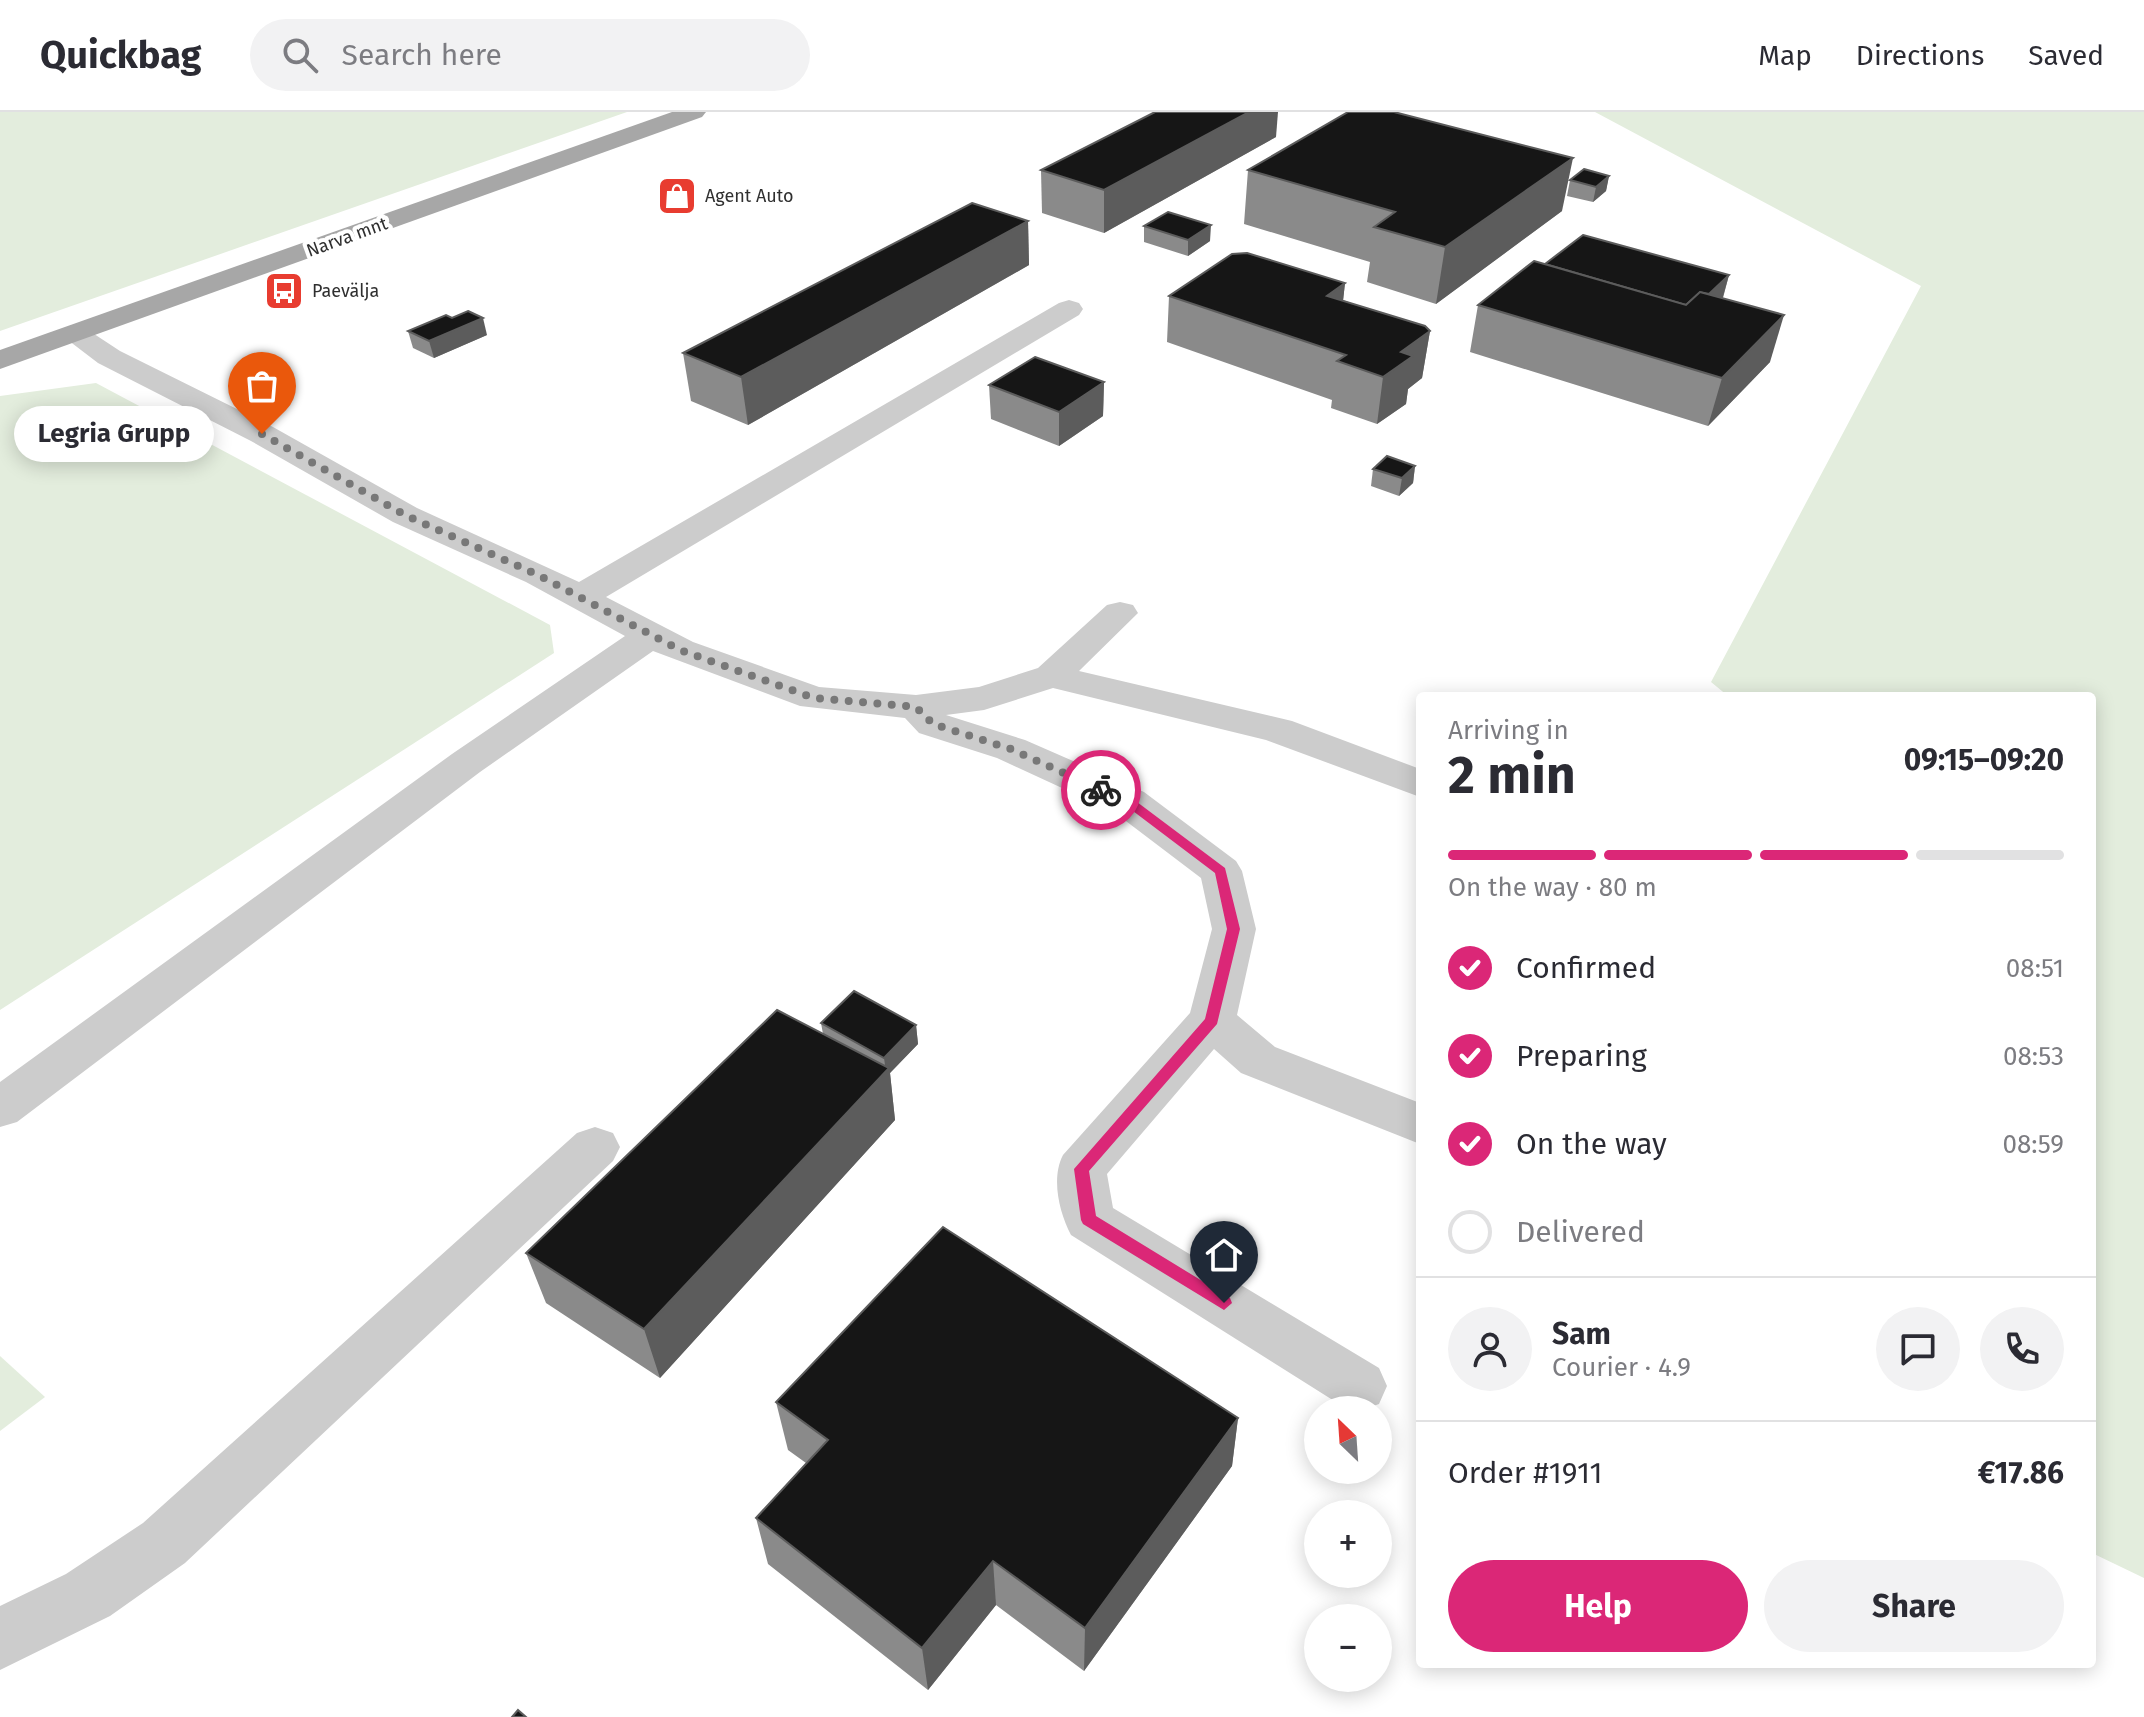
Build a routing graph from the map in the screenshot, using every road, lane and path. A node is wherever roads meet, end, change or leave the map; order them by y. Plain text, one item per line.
1 (694, 112) edge
2 (1069, 309) dead end
3 (75, 334) junction
4 (0, 360) edge
5 (580, 597) junction
6 (1120, 613) dead end
7 (651, 635) junction
8 (1051, 676) junction
9 (916, 707) junction
10 (1416, 782) edge
11 (1212, 1020) junction
12 (0, 1108) edge
13 (1416, 1122) edge
14 (595, 1147) dead end
15 (1359, 1386) dead end
16 (0, 1639) edge

1 - 3 main road, Narva mnt
2 - 5 lane
3 - 4 main road, Narva mnt
3 - 5 lane
5 - 7 lane
6 - 8 lane
7 - 9 lane
7 - 12 lane
8 - 9 lane
8 - 10 lane
9 - 11 lane
11 - 13 lane
11 - 15 lane
14 - 16 lane

